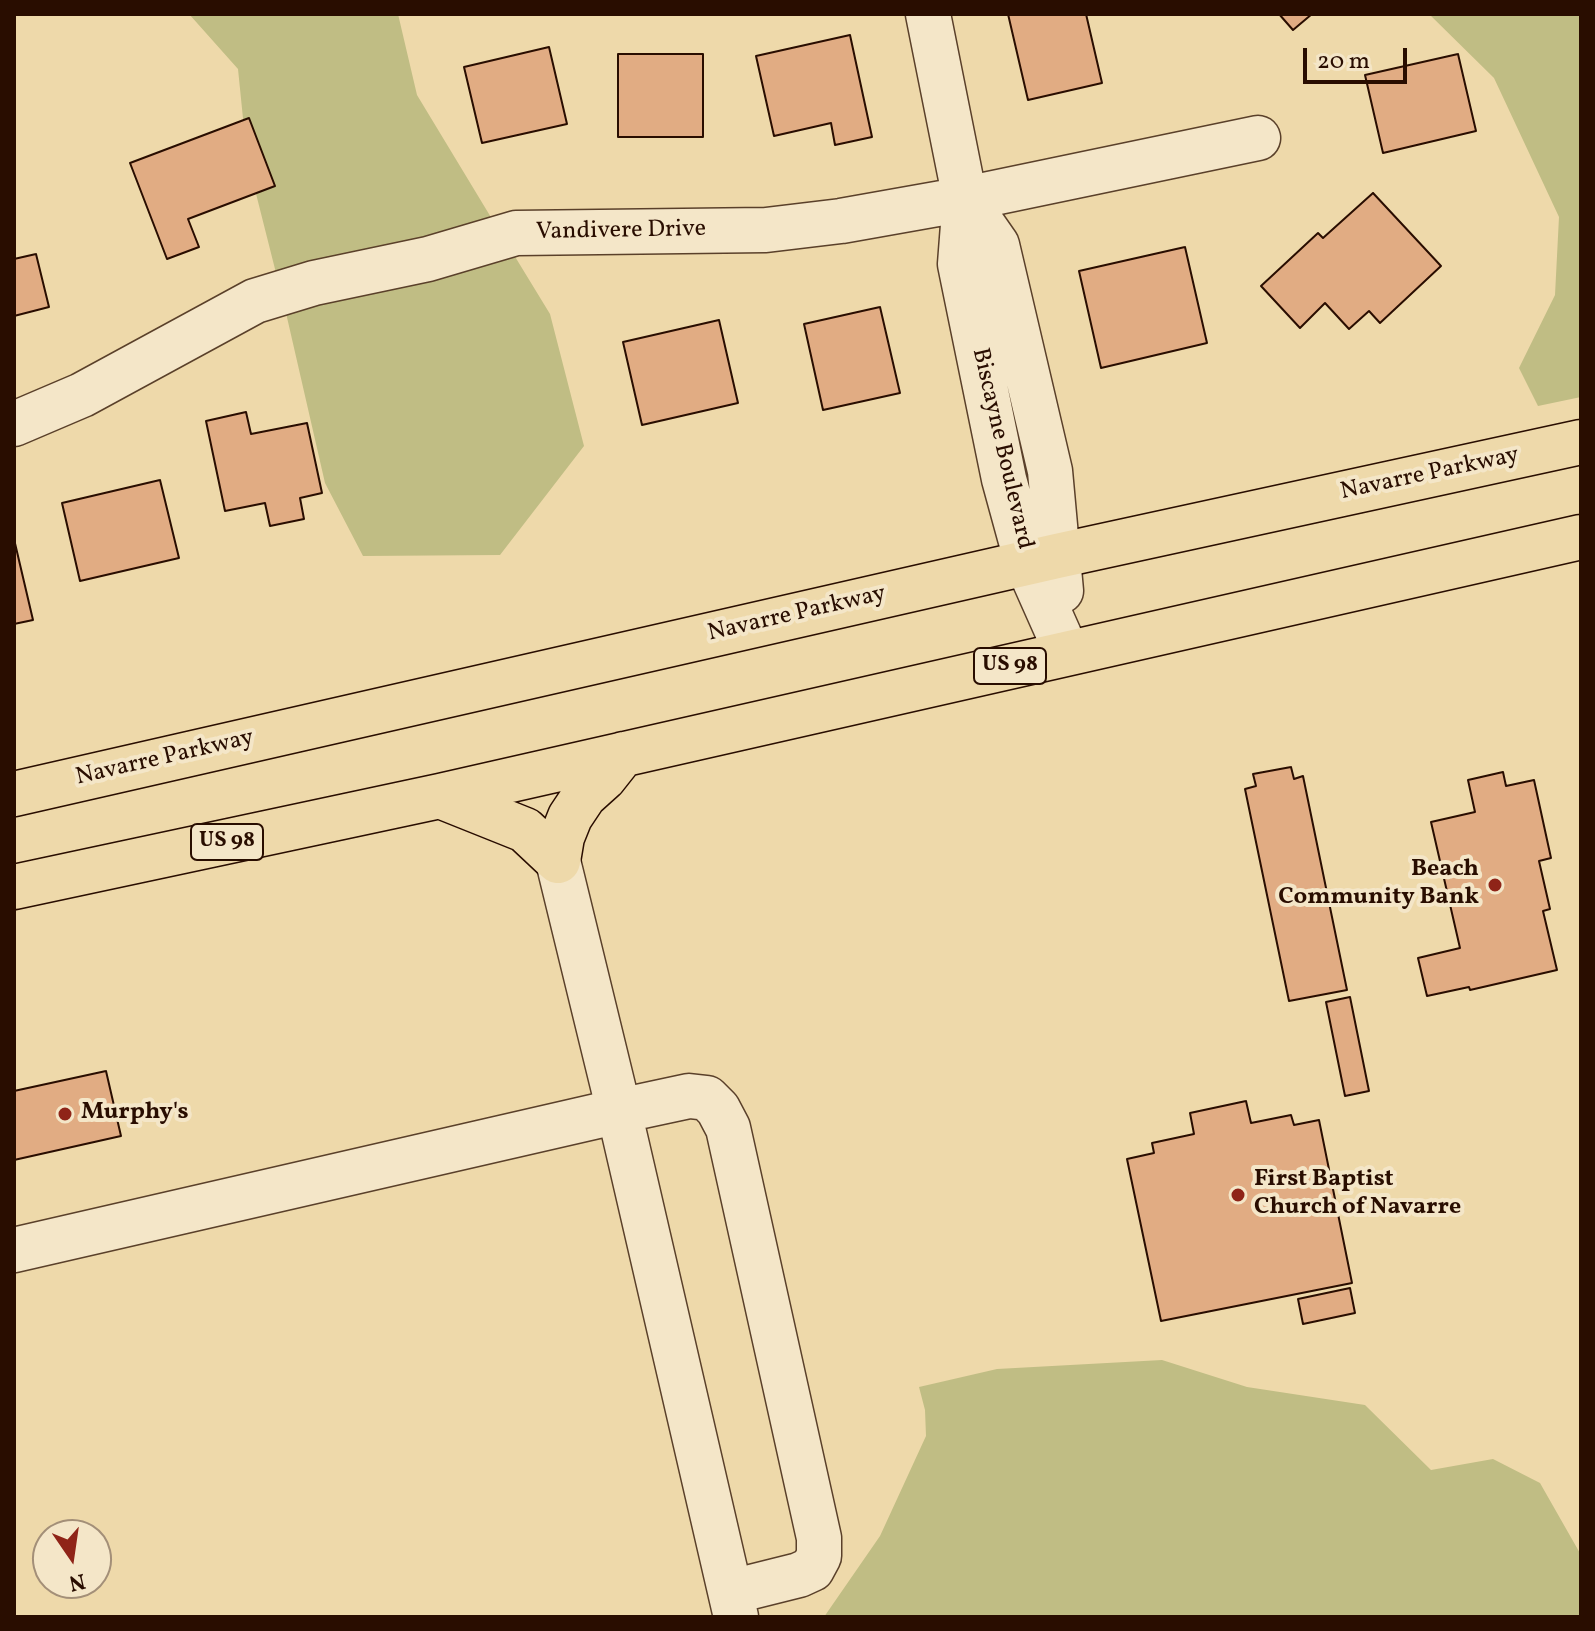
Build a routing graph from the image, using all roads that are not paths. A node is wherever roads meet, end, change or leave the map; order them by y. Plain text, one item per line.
1 (928, 14) edge
2 (1258, 138) dead end
3 (965, 199) junction
4 (14, 424) edge
5 (1581, 442) edge
6 (1581, 537) edge
7 (1042, 559) junction
8 (1067, 653) junction
9 (623, 754) junction
10 (14, 794) edge
11 (440, 796) junction
12 (558, 861) junction
13 (14, 887) edge
14 (619, 1111) junction
15 (14, 1250) edge
16 (734, 1604) edge

1 - 3 street, Biscayne Boulevard
2 - 3 street, Vandivere Drive
3 - 4 street, Vandivere Drive
3 - 7 street, Biscayne Boulevard
5 - 7 highway, Navarre Parkway
6 - 8 highway, US 98
7 - 8 street, Biscayne Boulevard
7 - 10 highway, Navarre Parkway
8 - 9 highway, US 98
9 - 11 highway, US 98
9 - 12 highway
11 - 12 highway
11 - 13 highway, US 98
12 - 14 street
14 - 15 street
14 - 16 street
14 - 16 street

